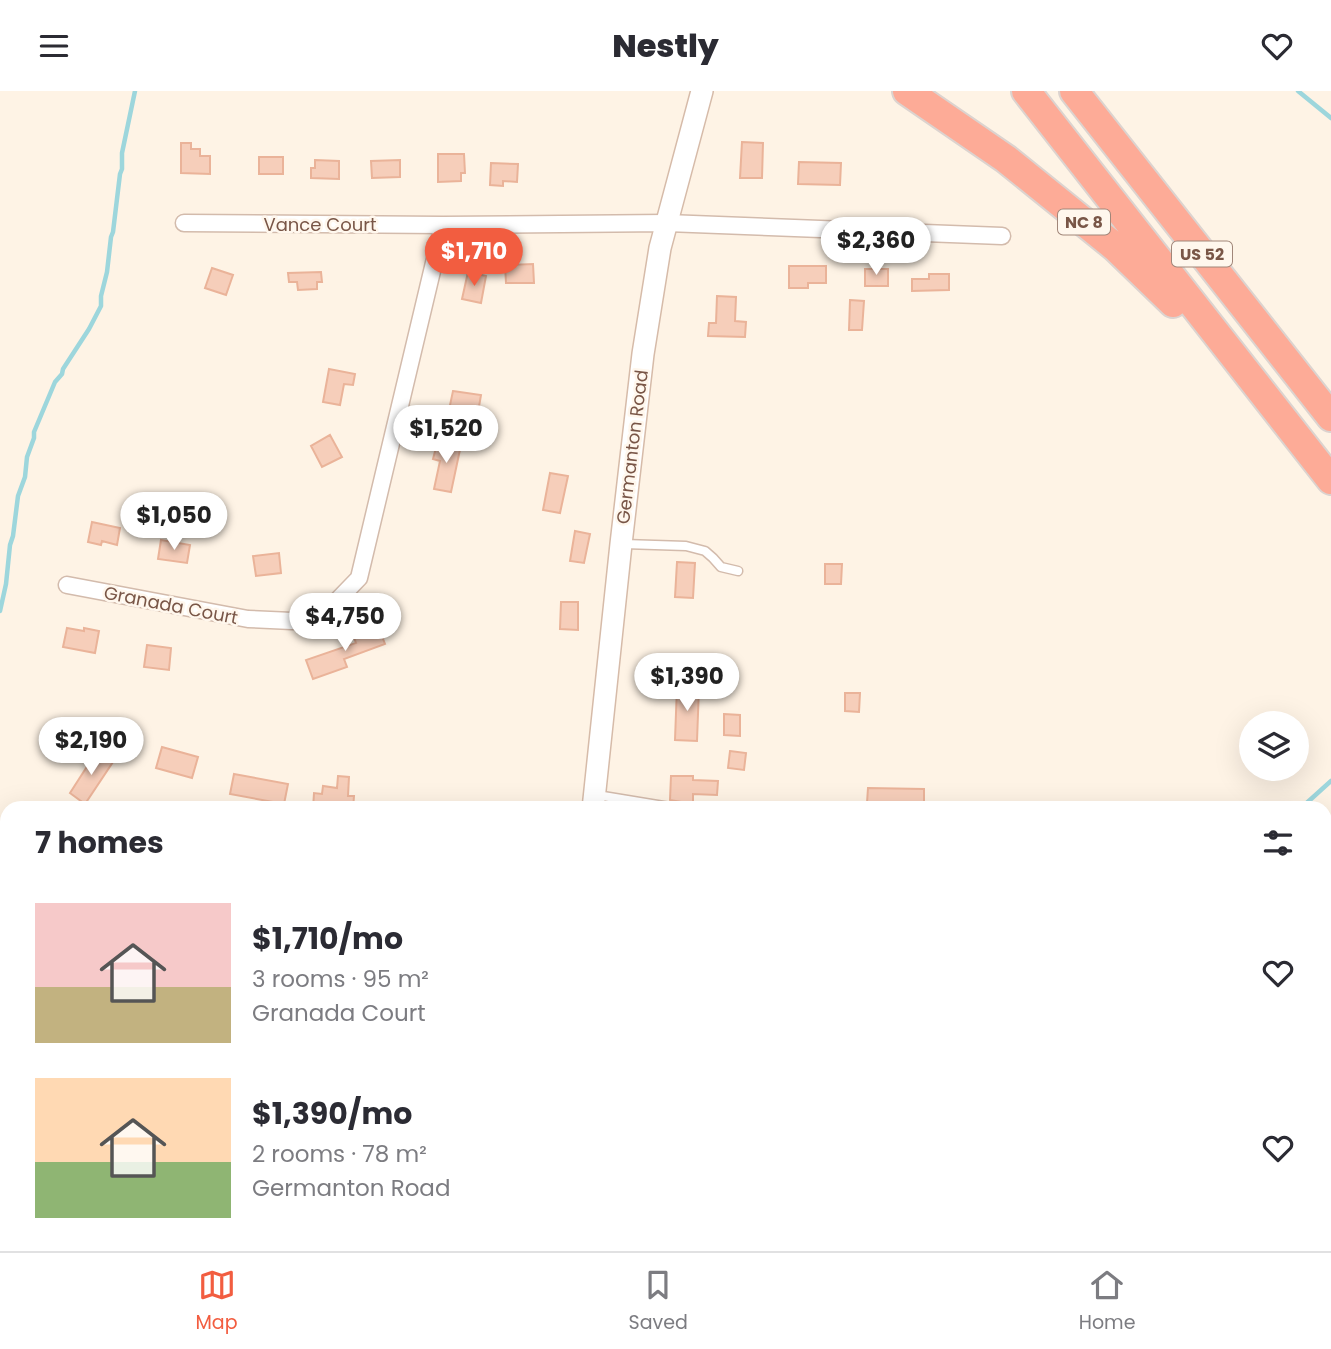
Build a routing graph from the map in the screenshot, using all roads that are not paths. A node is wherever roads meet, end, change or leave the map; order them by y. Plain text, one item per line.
1 (702, 91) edge
2 (907, 91) edge
3 (1026, 91) edge
4 (1074, 91) edge
5 (184, 223) dead end
6 (667, 223) junction
7 (443, 225) junction
8 (1002, 236) dead end
9 (1246, 372) junction
10 (1331, 417) edge
11 (1331, 480) edge
12 (621, 544) junction
13 (738, 571) dead end
14 (67, 586) dead end
15 (594, 801) edge

1 - 6 main road, Germanton Road
2 - 9 highway, NC 8
3 - 9 highway, US 52
4 - 10 highway, US 52
5 - 7 street, Vance Court
6 - 7 street, Vance Court
6 - 8 street, Vance Court
6 - 12 main road, Germanton Road
7 - 14 street, Granada Court
9 - 11 highway, US 52
12 - 13 lane
12 - 15 main road, Germanton Road

